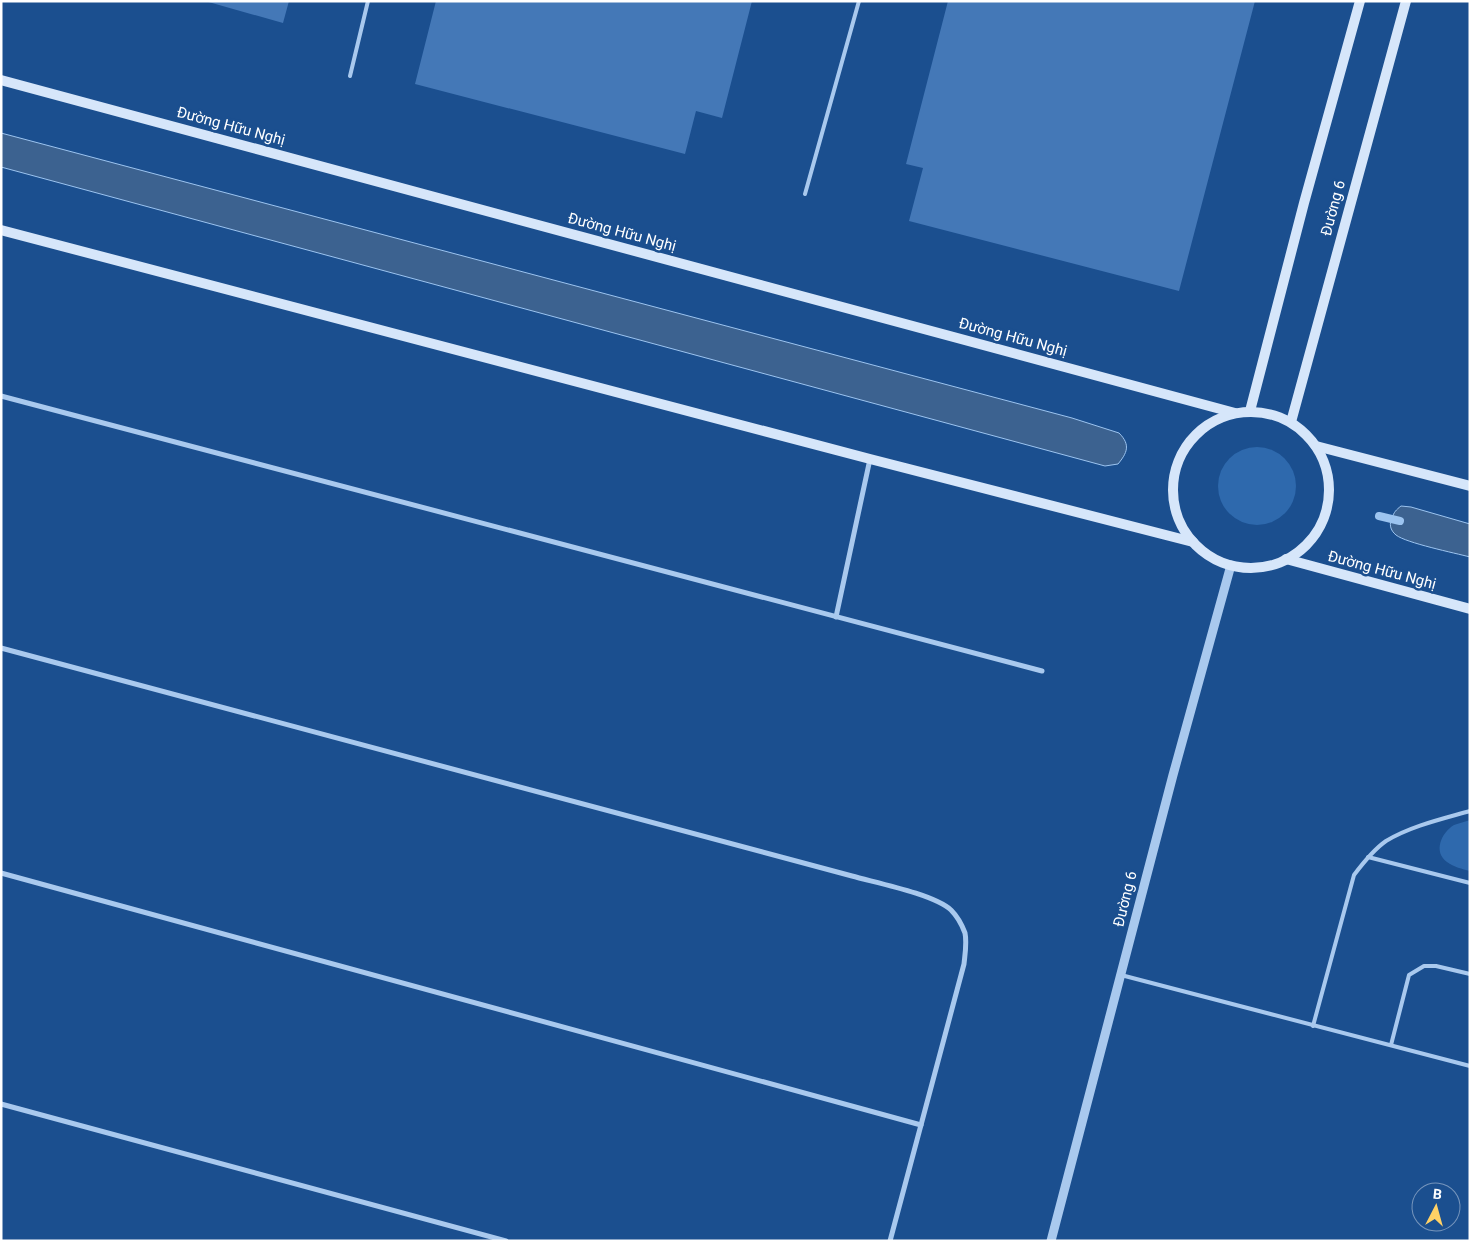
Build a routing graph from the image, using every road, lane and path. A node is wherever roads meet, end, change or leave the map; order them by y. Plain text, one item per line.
1 (368, 1) edge
2 (860, 1) edge
3 (1360, 1) edge
4 (1406, 1) edge
5 (350, 76) dead end
6 (1, 80) edge
7 (805, 194) dead end
8 (1, 230) edge
9 (1, 396) edge
10 (1250, 412) junction
11 (1235, 413) junction
12 (1291, 422) junction
13 (1316, 446) junction
14 (870, 459) junction
15 (1470, 486) edge
16 (1193, 542) junction
17 (1286, 559) junction
18 (1231, 565) junction
19 (1470, 609) edge
20 (836, 617) junction
21 (1, 648) edge
22 (1042, 671) dead end
23 (1470, 811) edge
24 (1368, 857) junction
25 (1, 873) edge
26 (1470, 883) edge
27 (1470, 974) edge
28 (1121, 975) junction
29 (1313, 1026) junction
30 (1391, 1045) junction
31 (1470, 1066) edge
32 (1, 1104) edge
33 (921, 1125) junction
34 (506, 1241) edge
35 (890, 1241) edge
36 (1051, 1241) edge

1 - 5 lane
2 - 7 lane
3 - 10 main road, Đường 6
4 - 12 main road, Đường 6
6 - 11 main road, Đường Hữu Nghị
8 - 14 main road
9 - 20 street
10 - 11 main road
10 - 12 main road
11 - 16 main road
12 - 13 main road
13 - 15 main road
13 - 17 main road
14 - 16 main road
14 - 20 street
16 - 18 main road
17 - 18 main road
17 - 19 main road, Đường Hữu Nghị
18 - 28 street, Đường 6
20 - 22 street
21 - 33 street
23 - 24 lane
24 - 26 lane
24 - 29 lane
25 - 33 street
27 - 30 lane
28 - 29 lane
28 - 36 street, Đường 6
29 - 30 lane
30 - 31 lane
32 - 34 street
33 - 35 street

